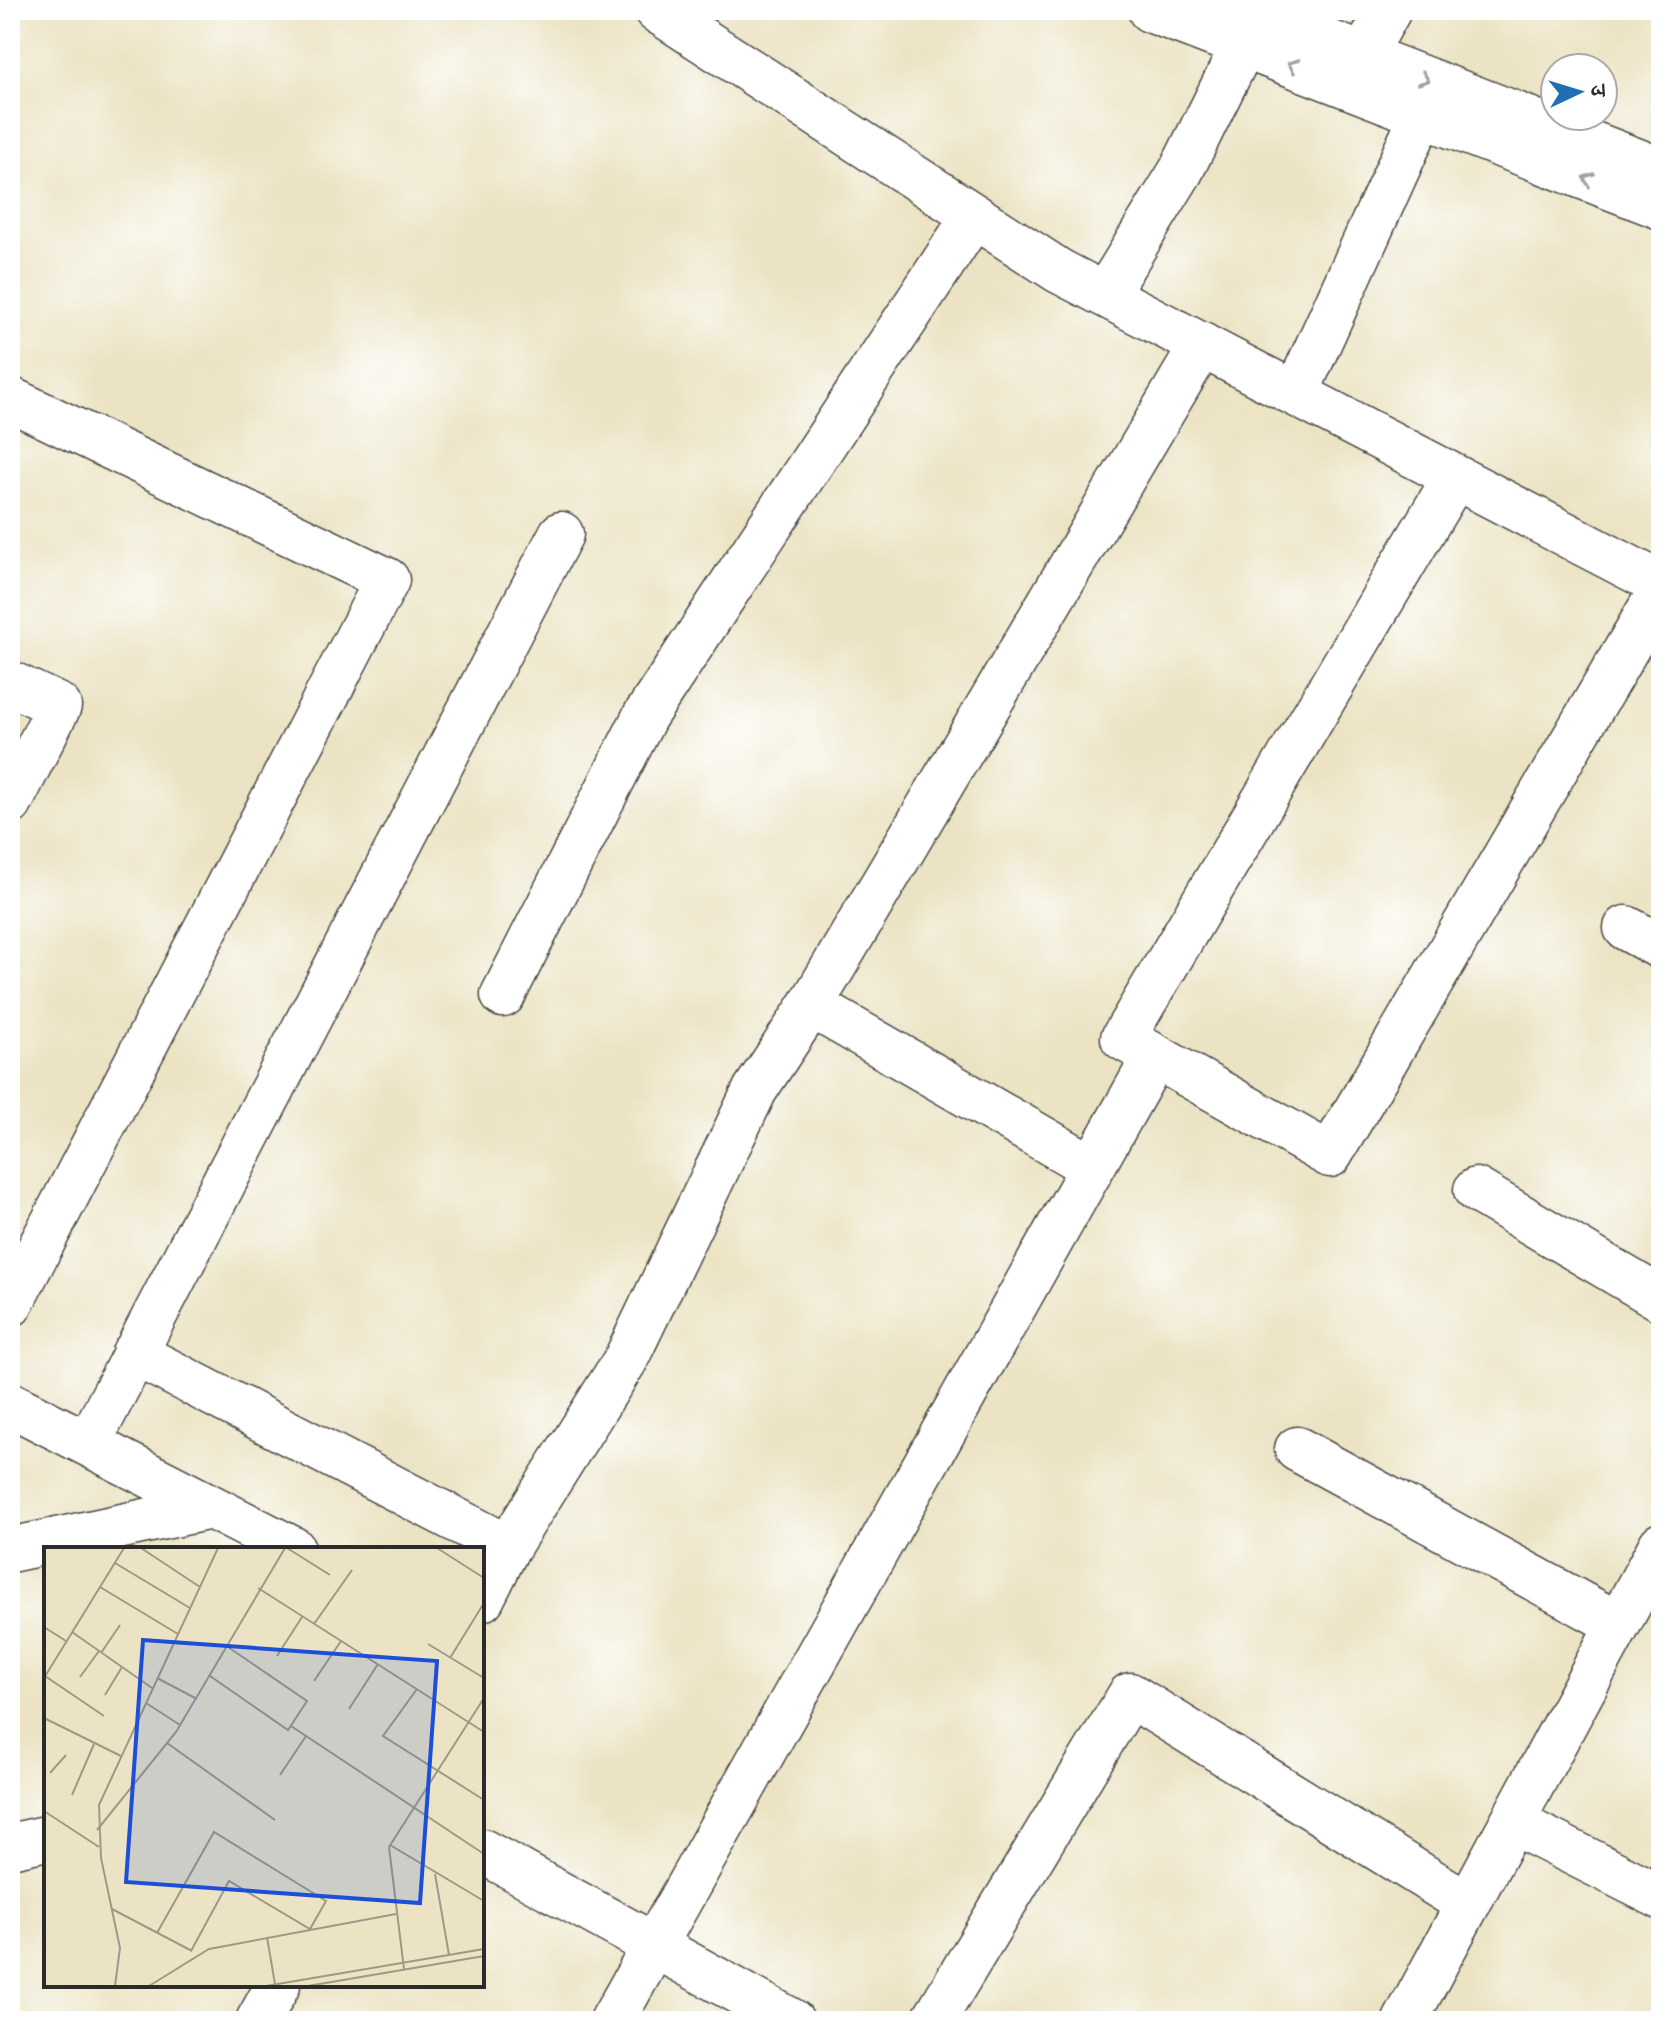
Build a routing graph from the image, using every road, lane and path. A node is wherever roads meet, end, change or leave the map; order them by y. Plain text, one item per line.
1 (656, 10) edge
2 (1150, 10) edge
3 (1389, 10) edge
4 (1244, 28) edge
5 (1354, 70) junction
6 (1422, 115) junction
7 (1661, 170) edge
8 (1661, 207) edge
9 (974, 216) junction
10 (1105, 295) junction
11 (1202, 345) junction
12 (1296, 394) junction
13 (10, 399) edge
14 (1455, 477) junction
15 (561, 534) dead end
16 (1661, 587) edge
17 (10, 683) edge
18 (10, 803) edge
19 (503, 995) dead end
20 (811, 1005) junction
21 (1155, 1056) junction
22 (1092, 1167) junction
23 (1476, 1190) dead end
24 (1661, 1299) edge
25 (10, 1305) edge
26 (134, 1353) junction
27 (10, 1404) edge
28 (88, 1444) junction
29 (1297, 1449) dead end
30 (211, 1507) junction
31 (1661, 1545) edge
32 (289, 1547) edge
33 (508, 1547) junction
34 (10, 1550) edge
35 (484, 1595) edge
36 (1618, 1624) junction
37 (1512, 1822) junction
38 (44, 1838) edge
39 (10, 1846) edge
40 (484, 1852) edge
41 (1661, 1897) edge
42 (1468, 1904) junction
43 (655, 1946) junction
44 (277, 1987) edge
45 (258, 2021) edge
46 (612, 2021) edge
47 (792, 2021) edge
48 (933, 2021) edge
49 (1405, 2021) edge

1 - 9 street
2 - 4 street
3 - 5 street
4 - 5 street
4 - 10 street
5 - 6 street
5 -> 7 street
8 -> 6 street
6 - 12 street
9 - 10 street
9 - 19 street
10 - 11 street
11 - 12 street
11 - 20 street
12 - 14 street
13 - 25 street
14 - 16 street
14 - 21 street
15 - 26 street
16 - 21 street
17 - 18 street
20 - 22 street
20 - 33 street
21 - 22 street
22 - 43 street
23 - 24 street
26 - 28 street
26 - 33 street
27 - 28 street
28 - 30 street
29 - 36 street
30 - 32 street
30 - 34 street
31 - 36 street
33 - 35 street
36 - 37 street
37 - 41 street
37 - 42 street
38 - 39 street
40 - 43 street
42 - 48 street
42 - 49 street
43 - 46 street
43 - 47 street
44 - 45 street

